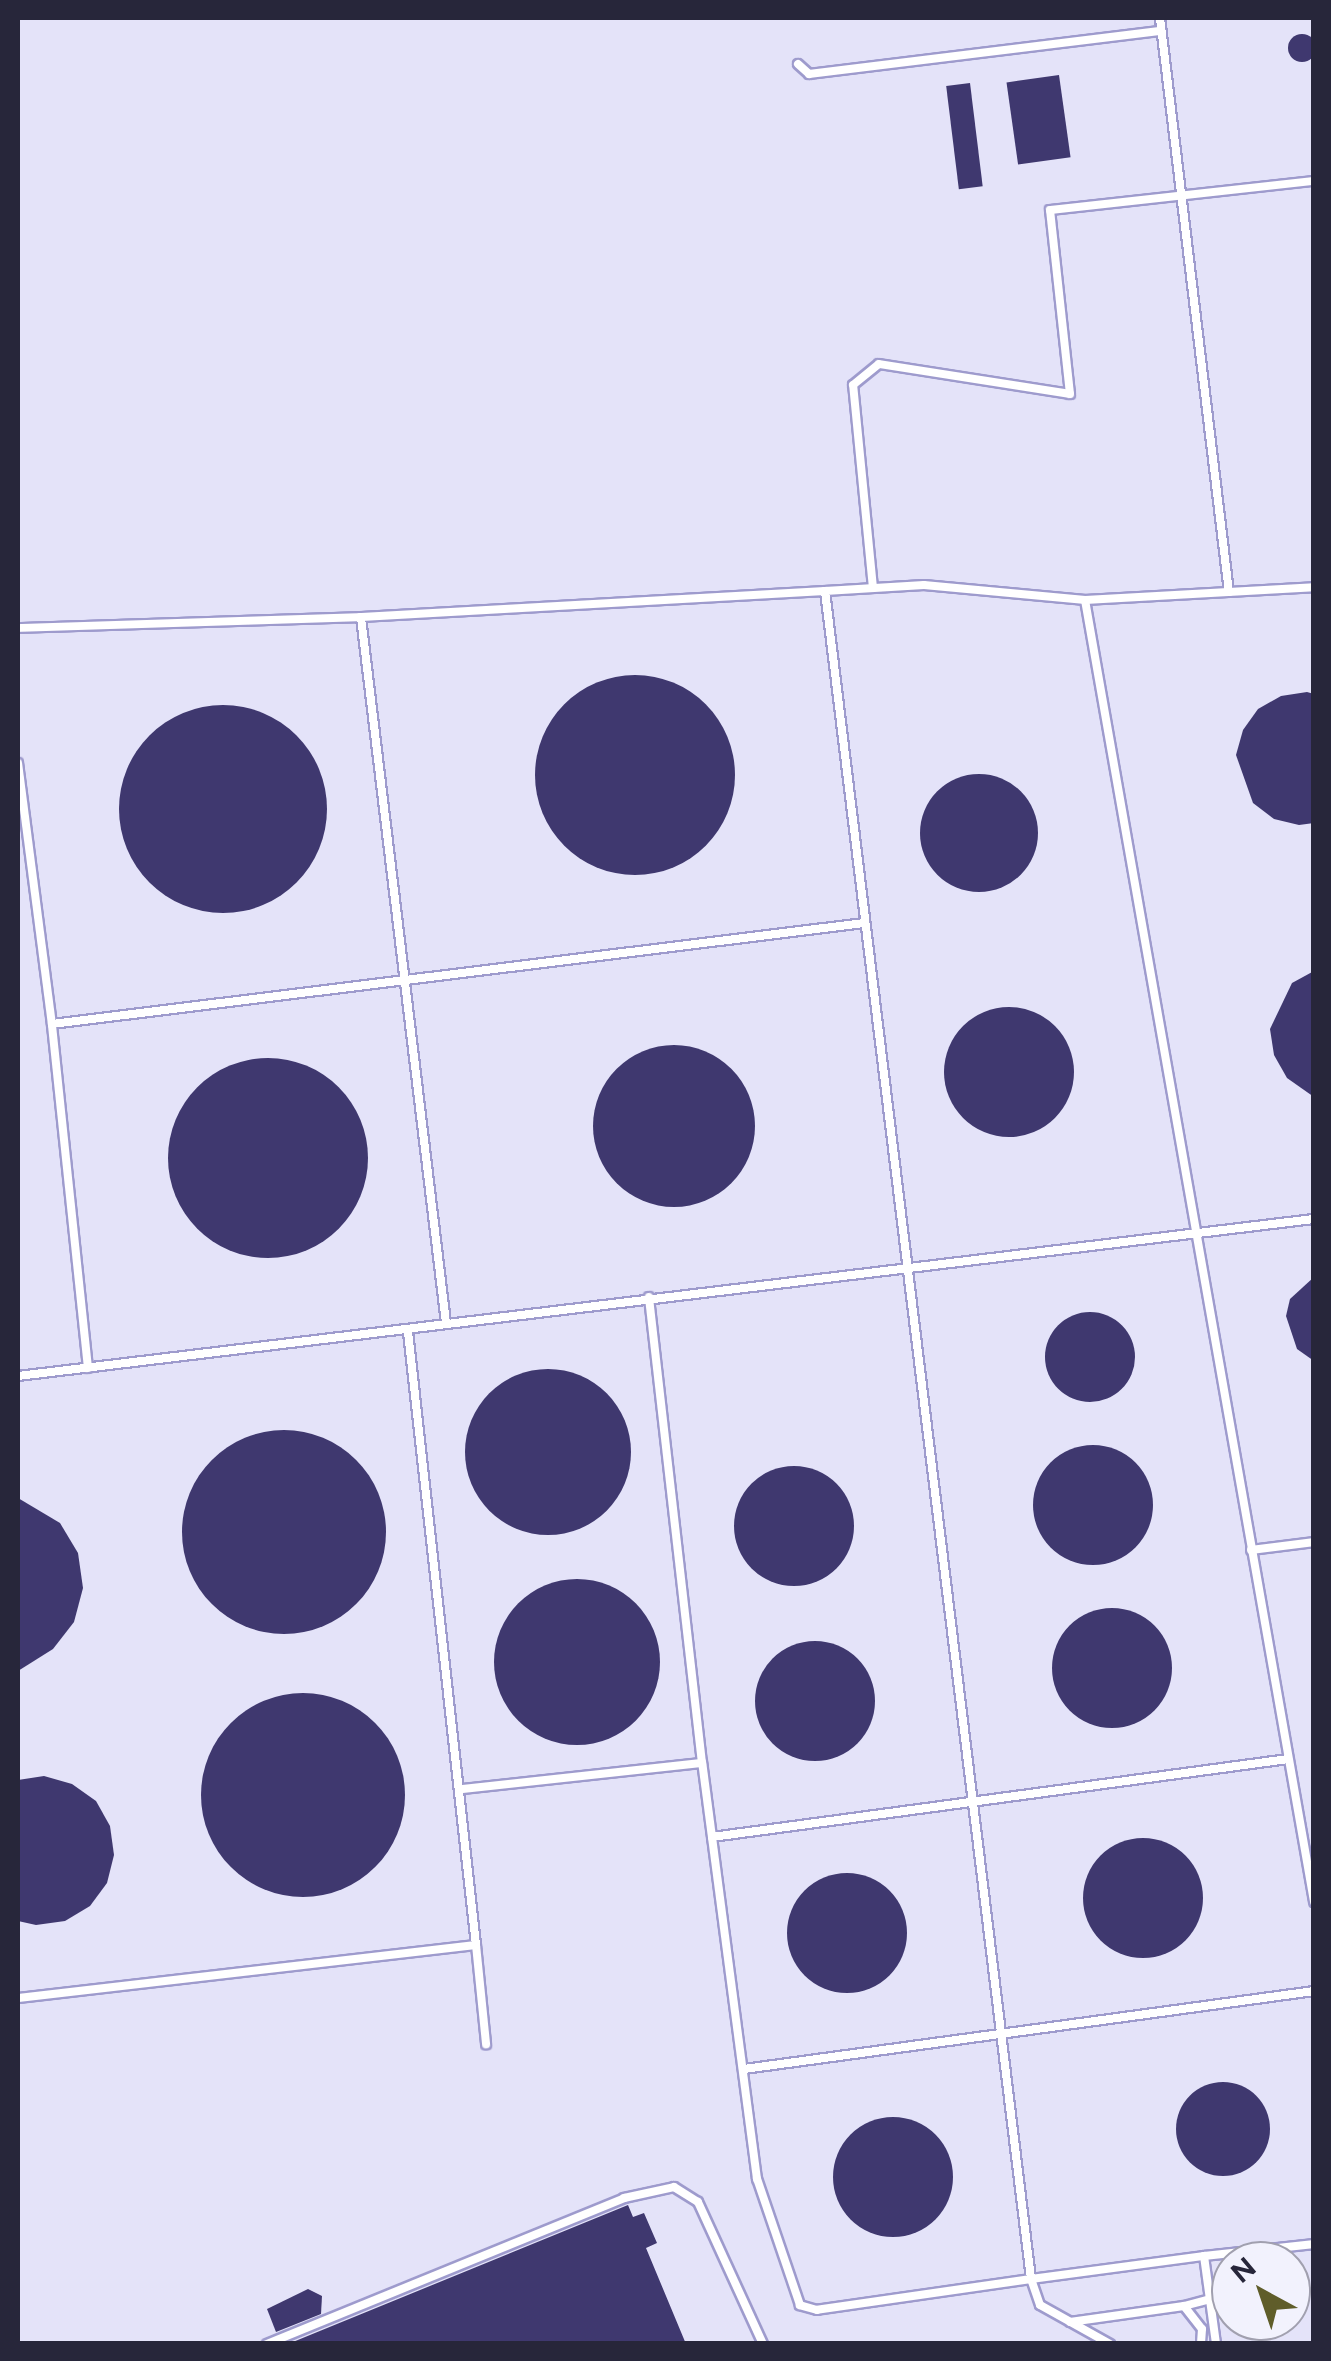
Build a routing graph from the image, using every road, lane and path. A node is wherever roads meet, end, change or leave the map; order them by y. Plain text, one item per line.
1 (1160, 18) edge
2 (1161, 31) junction
3 (798, 64) dead end
4 (1314, 180) edge
5 (1181, 196) junction
6 (1314, 587) edge
7 (873, 588) junction
8 (825, 591) junction
9 (1230, 592) junction
10 (1085, 600) junction
11 (360, 617) junction
12 (18, 628) edge
13 (18, 763) edge
14 (864, 923) junction
15 (402, 984) junction
16 (52, 1024) junction
17 (1314, 1219) edge
18 (1194, 1234) junction
19 (906, 1264) junction
20 (649, 1297) junction
21 (446, 1323) junction
22 (408, 1332) junction
23 (88, 1368) junction
24 (18, 1376) edge
25 (1314, 1542) edge
26 (1251, 1550) junction
27 (1288, 1759) junction
28 (702, 1763) junction
29 (462, 1789) junction
30 (971, 1802) junction
31 (1314, 1818) edge
32 (1299, 1820) junction
33 (712, 1837) junction
34 (1314, 1902) edge
35 (476, 1946) junction
36 (1314, 1991) edge
37 (18, 1998) edge
38 (1002, 2035) junction
39 (486, 2044) dead end
40 (744, 2068) junction
41 (1314, 2244) edge
42 (1204, 2256) junction
43 (1031, 2279) junction
44 (1210, 2299) junction
45 (1184, 2306) junction
46 (1070, 2322) junction
47 (267, 2344) edge
48 (763, 2344) edge
49 (1110, 2344) edge
50 (1201, 2344) edge
51 (1216, 2344) edge

1 - 2 lane
2 - 3 lane
2 - 5 lane
4 - 5 lane
5 - 7 lane
5 - 9 lane
6 - 9 lane
7 - 8 lane
7 - 10 lane
8 - 11 lane
8 - 14 lane
9 - 10 lane
10 - 18 lane
11 - 12 lane
11 - 15 lane
13 - 16 lane
14 - 15 lane
14 - 19 lane
15 - 16 lane
15 - 21 lane
16 - 23 lane
17 - 18 lane
18 - 19 lane
18 - 26 lane
19 - 20 lane
19 - 30 lane
20 - 21 lane
20 - 28 lane
21 - 22 lane
22 - 23 lane
22 - 29 lane
23 - 24 lane
25 - 26 lane
26 - 27 lane
27 - 30 lane
27 - 32 lane
28 - 29 lane
28 - 33 lane
29 - 35 lane
30 - 33 lane
30 - 38 lane
31 - 32 lane
32 - 34 lane
33 - 40 lane
35 - 37 lane
35 - 39 lane
36 - 38 lane
38 - 40 lane
38 - 43 lane
40 - 43 lane
41 - 42 lane
42 - 43 lane
42 - 44 lane
43 - 46 lane
44 - 45 lane
44 - 51 lane
45 - 46 lane
45 - 50 lane
46 - 49 lane
47 - 48 lane

